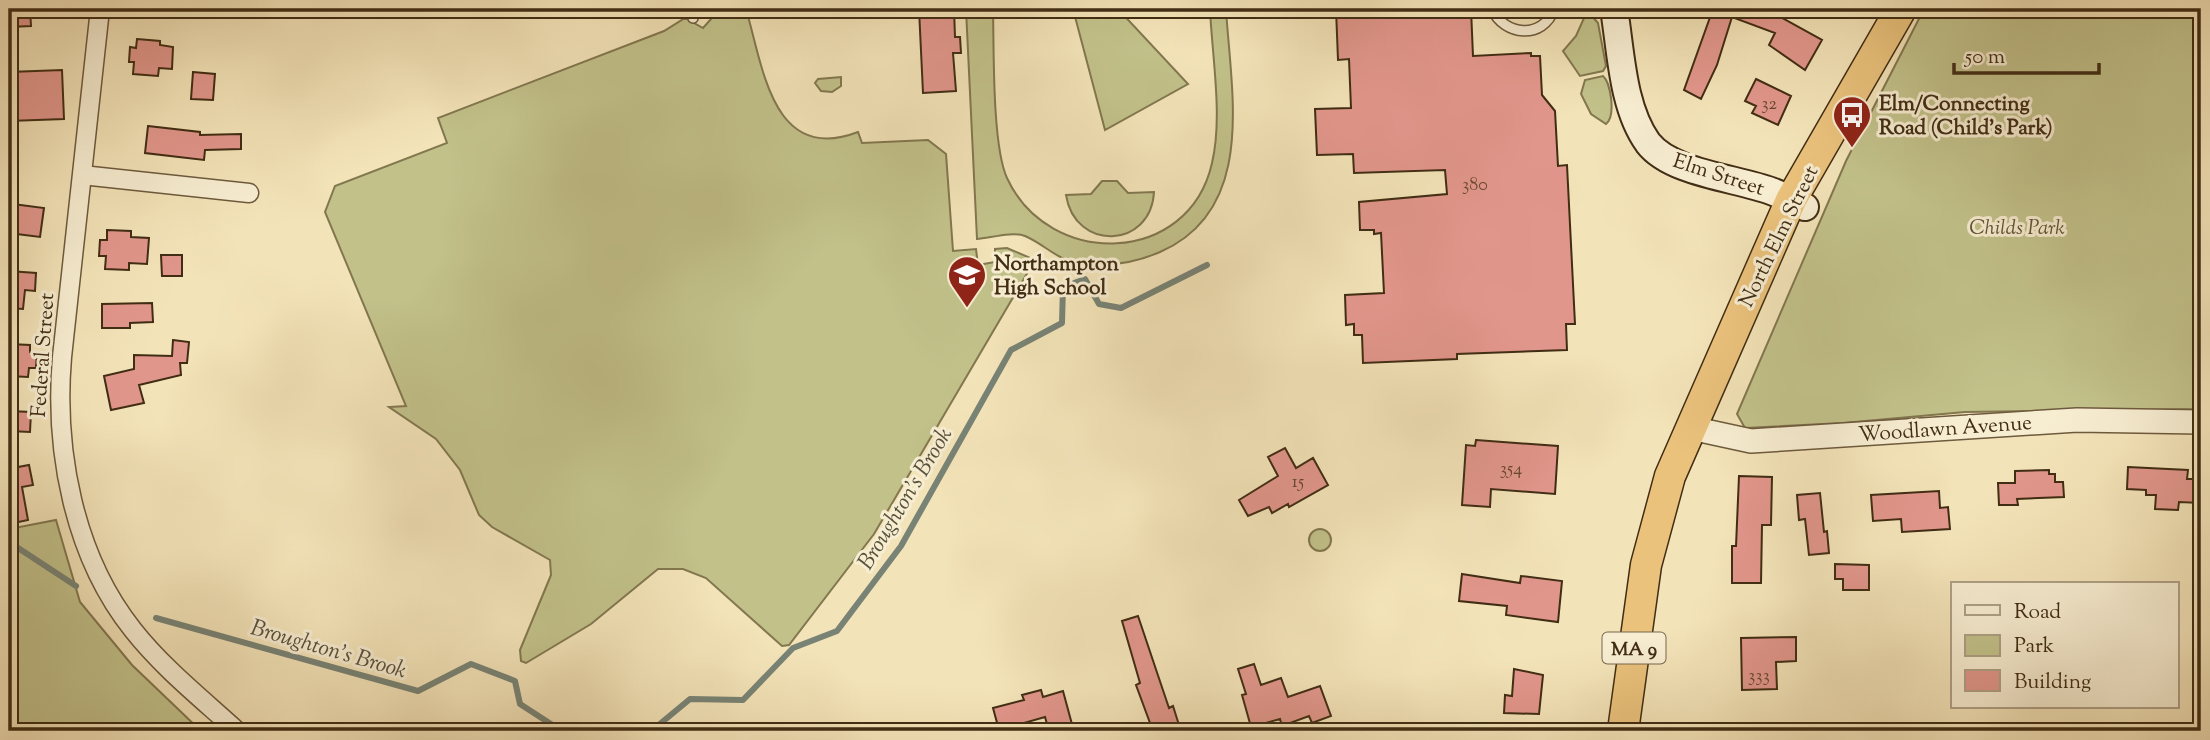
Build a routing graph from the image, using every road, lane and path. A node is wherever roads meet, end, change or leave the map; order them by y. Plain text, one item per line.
1 (100, 9) edge
2 (1492, 9) edge
3 (1554, 9) edge
4 (1614, 9) edge
5 (1901, 9) edge
6 (82, 175) junction
7 (249, 193) dead end
8 (1798, 203) junction
9 (2201, 422) edge
10 (1699, 430) junction
11 (237, 731) edge
12 (1623, 731) edge

1 - 6 street, Federal Street
2 - 3 lane
4 - 8 main road, Elm Street
5 - 8 highway, North Elm Street / MA 9
6 - 7 street
6 - 11 street, Federal Street
8 - 10 highway, North Elm Street / MA 9
9 - 10 street, Woodlawn Avenue
10 - 12 highway, MA 9

